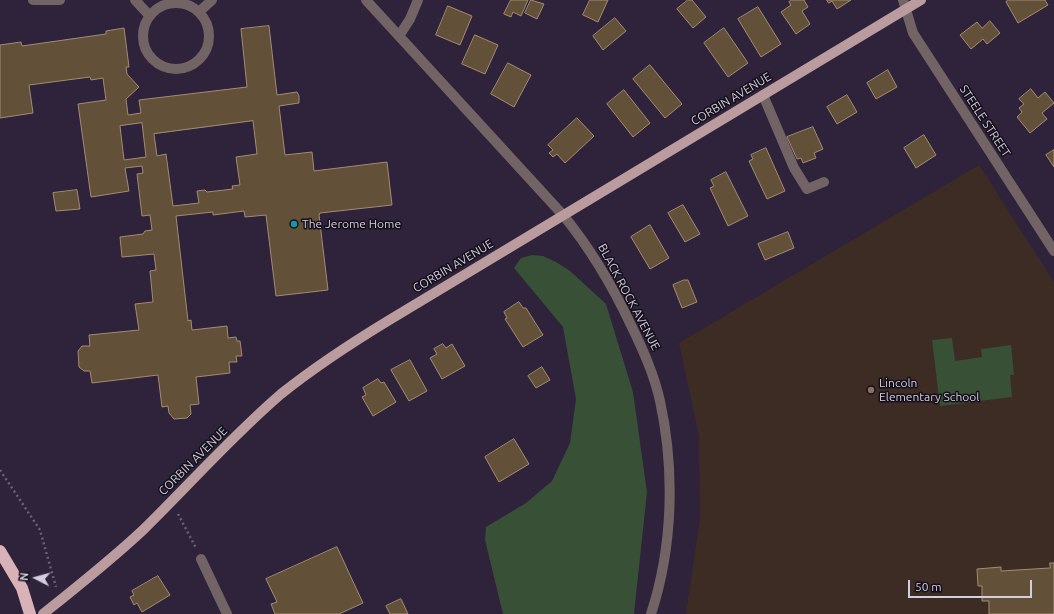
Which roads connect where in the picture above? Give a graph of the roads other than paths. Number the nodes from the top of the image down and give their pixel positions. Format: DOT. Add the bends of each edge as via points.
graph roads {
  1 [pos="33,0"];
  2 [pos="60,0"];
  3 [pos="136,0"];
  4 [pos="212,0"];
  5 [pos="366,0"];
  6 [pos="418,0"];
  7 [pos="921,0"];
  8 [pos="904,5"];
  9 [pos="199,12"];
  10 [pos="149,15"];
  11 [pos="399,36"];
  12 [pos="763,95"];
  13 [pos="824,182"];
  14 [pos="563,215"];
  15 [pos="1054,251"];
  16 [pos="0,551"];
  17 [pos="202,559"];
  18 [pos="30,614"];
  19 [pos="43,614"];
  20 [pos="227,614"];
  21 [pos="652,614"];
  1 -- 2 [label="street"];
  3 -- 10 [label="street"];
  4 -- 9 [label="street"];
  5 -- 11 [label="street, BLACK ROCK AVENUE"];
  6 -- 11 [label="street"];
  7 -- 8 [label="main road, CORBIN AVENUE"];
  8 -- 12 [label="main road, CORBIN AVENUE"];
  8 -- 15 [label="street, STEELE STREET" via="913,33"];
  9 -- 10 [label="street" via="190,5 179,2 168,3"];
  9 -- 10 [label="street" via="207,26 209,42 198,61 189,67 178,69 167,69 157,64 146,52 142,36"];
  11 -- 14 [label="street, BLACK ROCK AVENUE"];
  12 -- 13 [label="street" via="794,168 807,189"];
  12 -- 14 [label="main road, CORBIN AVENUE"];
  14 -- 19 [label="main road, CORBIN AVENUE" via="359,338 306,375 250,422 105,564"];
  14 -- 21 [label="street, BLACK ROCK AVENUE" via="586,243 608,280 648,361 660,400 669,458 669,505 664,564"];
  16 -- 18 [label="highway" via="22,588"];
  17 -- 20 [label="street"];
}
